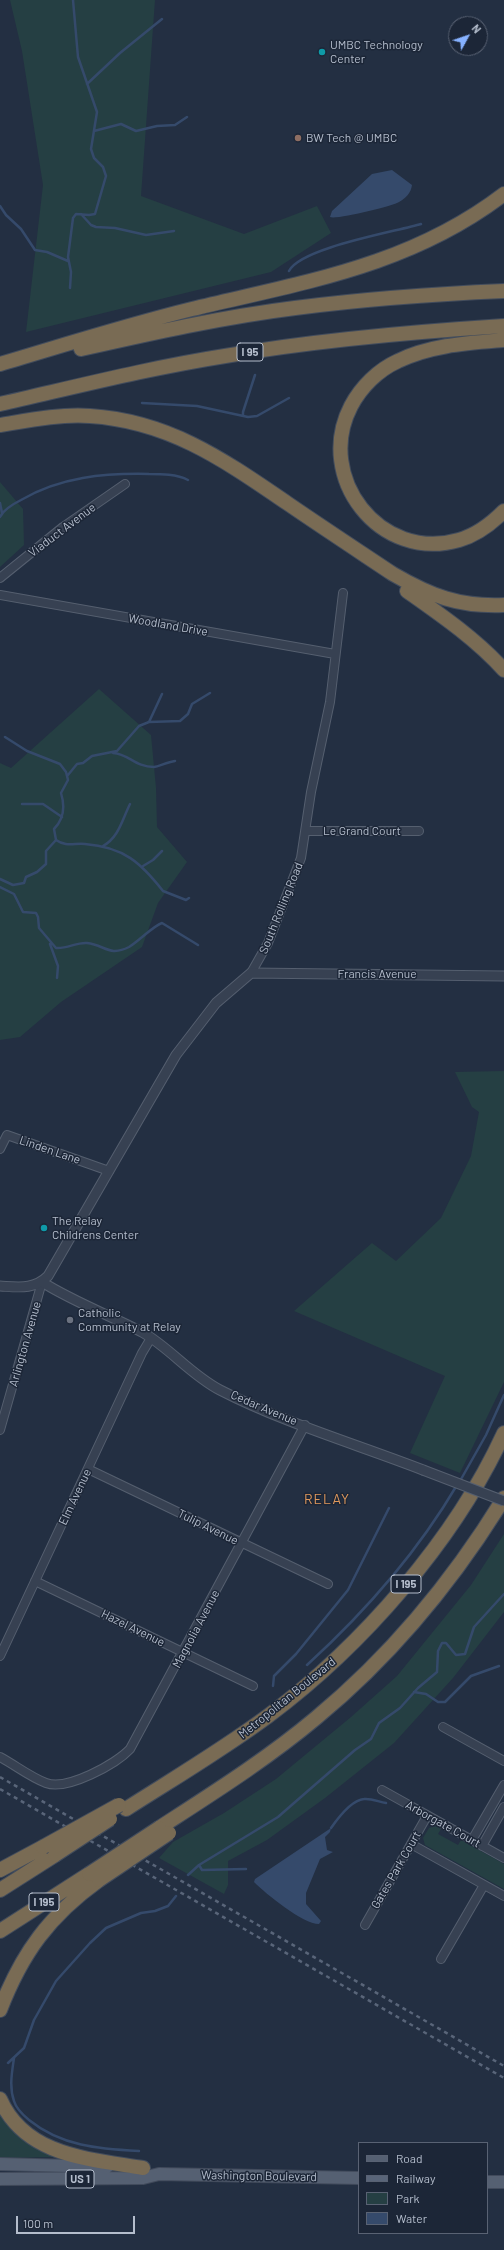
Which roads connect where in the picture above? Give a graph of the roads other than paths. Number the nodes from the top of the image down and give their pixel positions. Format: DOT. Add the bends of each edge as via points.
graph roads {
  1 [pos="504,194"];
  2 [pos="504,291"];
  3 [pos="504,326"];
  4 [pos="504,340"];
  5 [pos="0,365"];
  6 [pos="0,404"];
  7 [pos="0,425"];
  8 [pos="125,484"];
  9 [pos="504,511"];
  10 [pos="324,528"];
  11 [pos="0,578"];
  12 [pos="343,593"];
  13 [pos="0,595"];
  14 [pos="504,605"];
  15 [pos="335,654"];
  16 [pos="504,670"];
  17 [pos="306,831"];
  18 [pos="419,831"];
  19 [pos="251,973"];
  20 [pos="504,976"];
  21 [pos="0,1149"];
  22 [pos="109,1171"];
  23 [pos="42,1282"];
  24 [pos="0,1286"];
  25 [pos="151,1338"];
  26 [pos="305,1425"];
  27 [pos="0,1430"];
  28 [pos="504,1433"];
  29 [pos="88,1470"];
  30 [pos="504,1498"];
  31 [pos="504,1501"];
  32 [pos="242,1543"];
  33 [pos="35,1581"];
  34 [pos="328,1584"];
  35 [pos="184,1652"];
  36 [pos="0,1656"];
  37 [pos="253,1686"];
  38 [pos="443,1727"];
  39 [pos="0,1757"];
  40 [pos="504,1761"];
  41 [pos="504,1785"];
  42 [pos="382,1790"];
  43 [pos="122,1807"];
  44 [pos="504,1807"];
  45 [pos="428,1816"];
  46 [pos="472,1840"];
  47 [pos="411,1844"];
  48 [pos="482,1846"];
  49 [pos="504,1858"];
  50 [pos="0,1870"];
  51 [pos="94,1877"];
  52 [pos="484,1885"];
  53 [pos="0,1890"];
  54 [pos="504,1896"];
  55 [pos="365,1925"];
  56 [pos="0,1931"];
  57 [pos="441,1959"];
  58 [pos="0,2010"];
  59 [pos="0,2099"];
  60 [pos="0,2164"];
  61 [pos="143,2168"];
  62 [pos="159,2174"];
  63 [pos="358,2178"];
  64 [pos="0,2179"];
  65 [pos="488,2182"];
  66 [pos="504,2182"];
  1 -- 5 [label="highway" via="449,231 420,245 350,271 138,323"];
  2 -- 5 [label="highway" via="421,295 294,308"];
  3 -- 6 [label="highway, I 95" via="369,336 288,346 154,369"];
  4 -- 9 [label="highway" via="432,349 396,361 380,372 357,395 342,427 340,442 343,473 356,503 382,528 401,538 440,543 458,540 491,523"];
  7 -- 10 [label="highway" via="63,416 90,416 119,419 162,430 183,438 230,464"];
  8 -- 11 [label="street, Viaduct Avenue" via="63,527"];
  10 -- 14 [label="highway" via="420,590 462,604"];
  10 -- 16 [label="highway" via="455,625"];
  12 -- 15 [label="street, South Rolling Road"];
  13 -- 15 [label="street, Woodland Drive"];
  15 -- 17 [label="street, South Rolling Road" via="326,725 311,792"];
  17 -- 18 [label="street, Le Grand Court"];
  17 -- 19 [label="street, South Rolling Road" via="301,858 292,882 262,956"];
  19 -- 20 [label="street, Francis Avenue"];
  19 -- 22 [label="street, South Rolling Road" via="216,1003 192,1031 155,1089"];
  21 -- 22 [label="street, Linden Lane" via="7,1134"];
  22 -- 23 [label="street, South Rolling Road" via="52,1270"];
  23 -- 24 [label="street" via="32,1286"];
  23 -- 25 [label="street, Cedar Avenue"];
  23 -- 27 [label="street, Arlington Avenue"];
  25 -- 26 [label="street, Cedar Avenue" via="185,1367 215,1387"];
  25 -- 29 [label="street, Elm Avenue"];
  26 -- 31 [label="street, Cedar Avenue, bridge"];
  26 -- 32 [label="street, Magnolia Avenue"];
  28 -- 43 [label="highway, Metropolitan Boulevard / I 195" via="481,1477 421,1565 366,1629 335,1660 277,1709 206,1758"];
  29 -- 32 [label="street, Tulip Avenue"];
  29 -- 33 [label="street, Elm Avenue"];
  30 -- 51 [label="highway, I 195, bridge" via="477,1542 445,1584 414,1622 355,1683 286,1741 164,1831"];
  32 -- 34 [label="street, Tulip Avenue"];
  32 -- 35 [label="street, Magnolia Avenue"];
  33 -- 35 [label="street, Hazel Avenue"];
  33 -- 36 [label="street, Elm Avenue"];
  35 -- 37 [label="street, Hazel Avenue"];
  35 -- 39 [label="street, Magnolia Avenue" via="130,1749 116,1762 62,1785 47,1783"];
  38 -- 40 [label="street"];
  41 -- 46 [label="street"];
  42 -- 45 [label="street, Arborgate Court"];
  43 -- 50 [label="highway, bridge"];
  43 -- 53 [label="highway, Metropolitan Boulevard / I 195, bridge"];
  44 -- 48 [label="street"];
  45 -- 46 [label="street, Arborgate Court"];
  45 -- 47 [label="street, Gates Park Court"];
  46 -- 48 [label="street, Arborgate Court"];
  47 -- 52 [label="street"];
  47 -- 55 [label="street, Gates Park Court"];
  48 -- 49 [label="street, Arborgate Court"];
  51 -- 56 [label="highway, I 195"];
  51 -- 58 [label="highway" via="32,1945 10,1985"];
  52 -- 54 [label="street"];
  52 -- 57 [label="street"];
  59 -- 61 [label="highway" via="20,2129 44,2146 79,2157"];
  60 -- 61 [label="main road, Washington Boulevard / US 1"];
  61 -- 62 [label="main road, Washington Boulevard / US 1"];
  62 -- 63 [label="main road, Washington Boulevard / US 1"];
  62 -- 64 [label="main road, Washington Boulevard / US 1" via="144,2178"];
  65 -- 66 [label="main road"];
}
